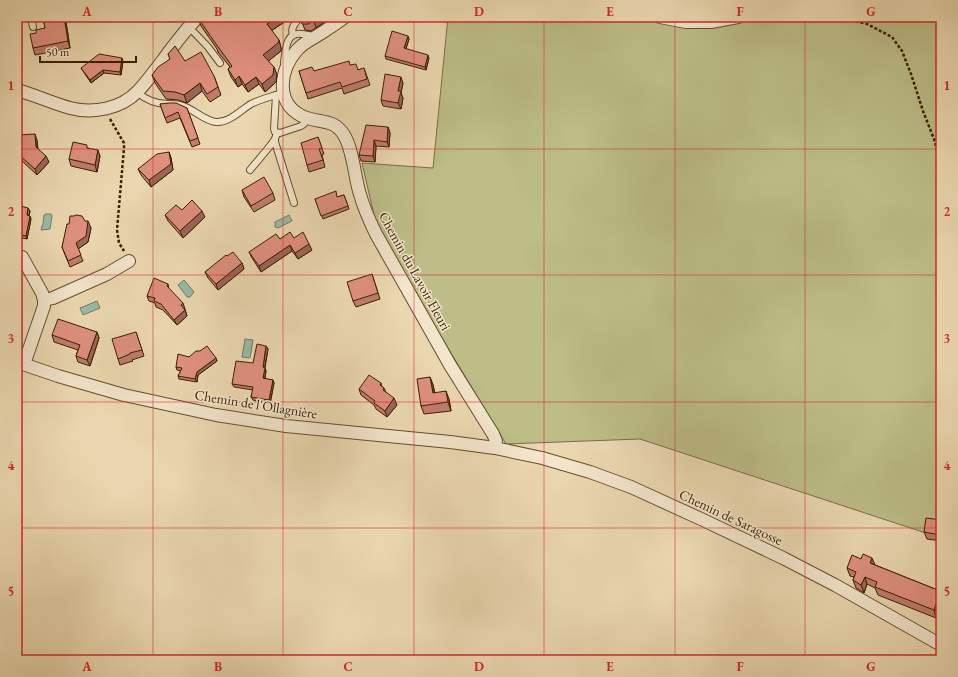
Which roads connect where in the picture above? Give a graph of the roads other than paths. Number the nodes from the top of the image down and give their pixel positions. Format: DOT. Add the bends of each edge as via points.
graph roads {
  1 [pos="31,17"];
  2 [pos="198,17"];
  3 [pos="300,17"];
  4 [pos="345,17"];
  5 [pos="660,17"];
  6 [pos="738,17"];
  7 [pos="189,26"];
  8 [pos="33,27"];
  9 [pos="293,35"];
  10 [pos="314,38"];
  11 [pos="220,63"];
  12 [pos="288,67"];
  13 [pos="17,90"];
  14 [pos="137,92"];
  15 [pos="280,94"];
  16 [pos="307,118"];
  17 [pos="276,136"];
  18 [pos="250,170"];
  19 [pos="294,203"];
  20 [pos="22,257"];
  21 [pos="130,261"];
  22 [pos="44,300"];
  23 [pos="20,363"];
  24 [pos="495,448"];
  25 [pos="941,645"];
  1 -- 8 [label="lane"];
  2 -- 7 [label="street"];
  3 -- 9 [label="lane" via="293,26"];
  4 -- 10 [label="street"];
  5 -- 6 [label="street" via="686,22 711,22"];
  7 -- 11 [label="lane"];
  7 -- 14 [label="street"];
  9 -- 10 [label="lane" via="310,35"];
  9 -- 12 [label="lane" via="289,38 284,62"];
  10 -- 12 [label="street" via="298,50"];
  12 -- 15 [label="street"];
  13 -- 14 [label="street" via="70,108 85,110 108,108"];
  14 -- 15 [label="lane" via="157,103 187,107 215,122 226,120 251,104"];
  15 -- 16 [label="street, Chemin du Lavoir Fleuri" via="288,105"];
  15 -- 17 [label="lane" via="274,129"];
  16 -- 17 [label="lane" via="301,126"];
  16 -- 24 [label="street, Chemin du Lavoir Fleuri" via="334,124 344,134 359,191 376,234 450,365 493,434"];
  17 -- 18 [label="lane"];
  17 -- 19 [label="lane" via="276,146"];
  20 -- 22 [label="street"];
  21 -- 22 [label="street" via="107,274"];
  22 -- 23 [label="street" via="44,306"];
  23 -- 24 [label="street, Chemin de l'Ollagnière" via="124,395 216,415 286,426"];
  24 -- 25 [label="street, Chemin de Saragosse" via="549,460 631,487 835,585"];
}
